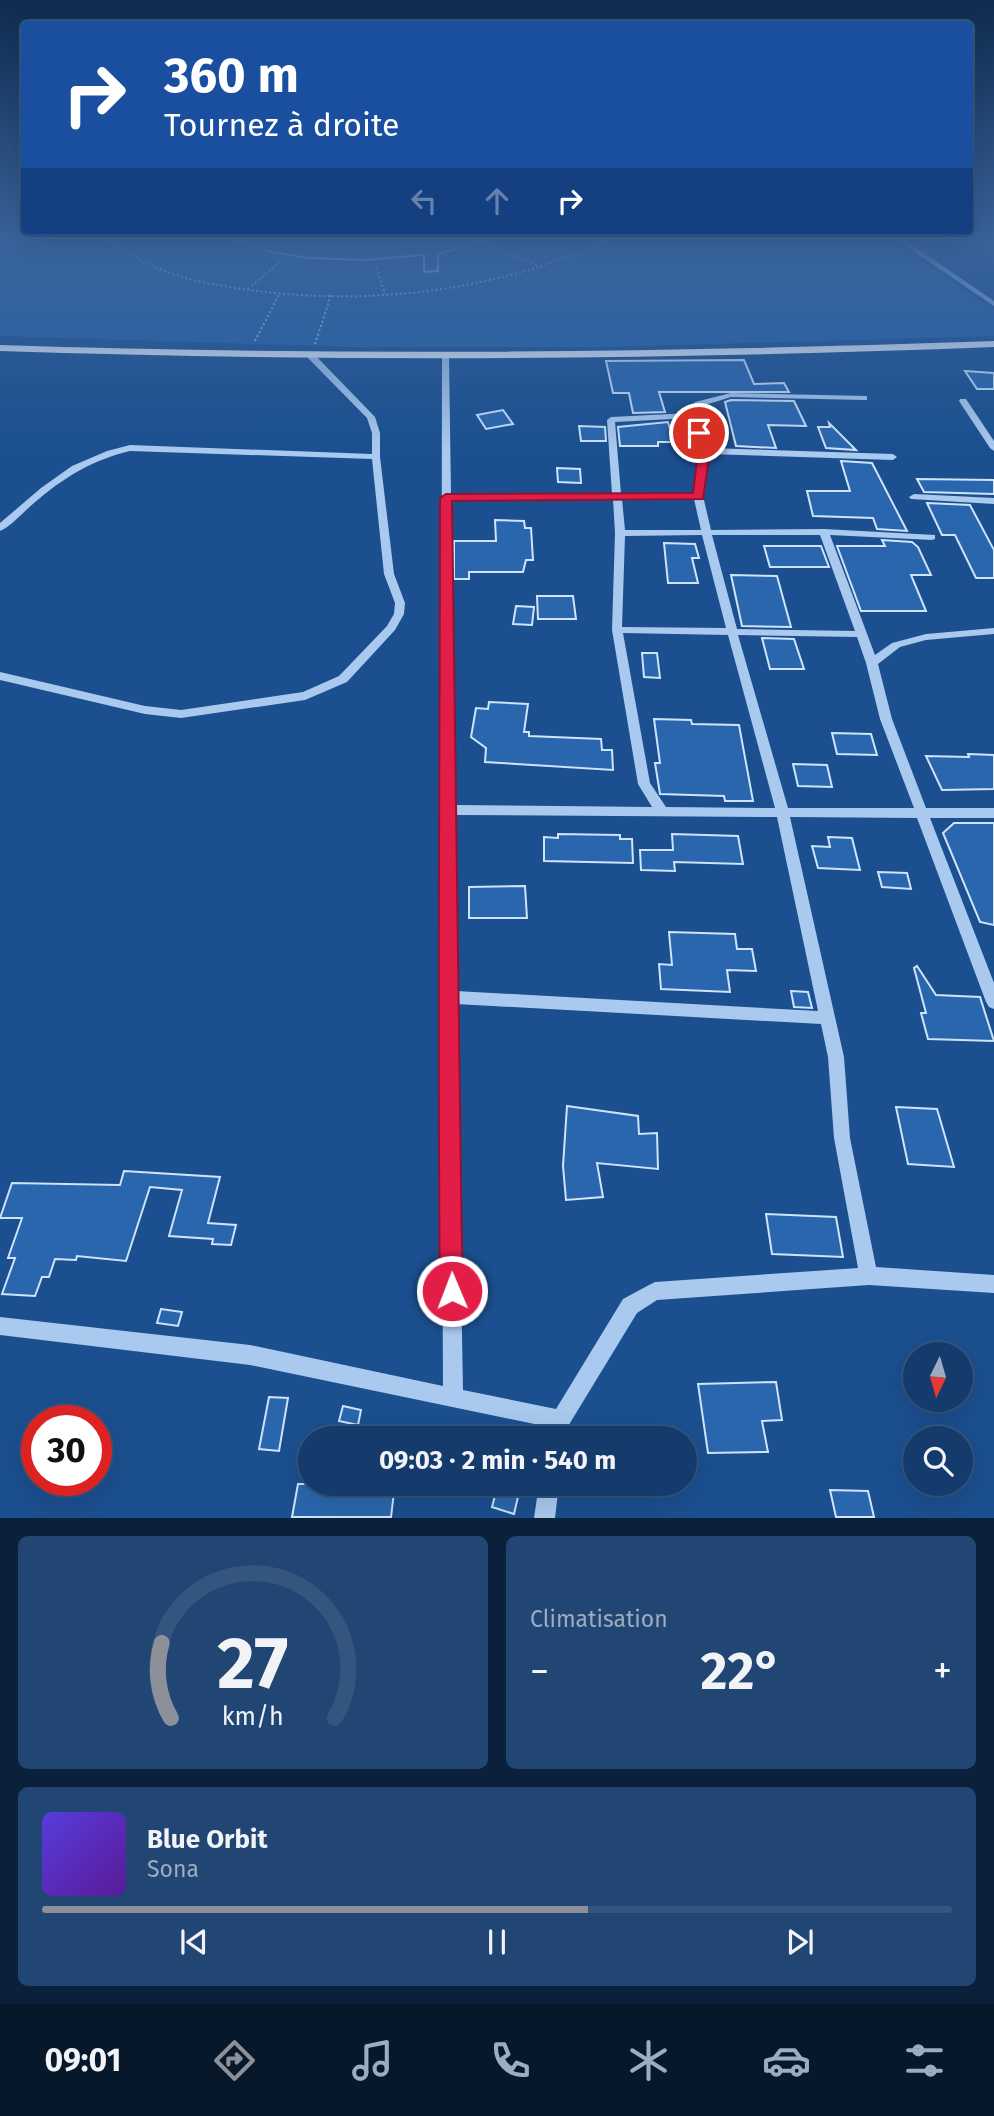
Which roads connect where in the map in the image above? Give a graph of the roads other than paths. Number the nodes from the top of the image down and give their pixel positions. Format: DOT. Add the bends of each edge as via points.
graph roads {
  1 [pos="994,344"];
  2 [pos="0,348"];
  3 [pos="311,356"];
  4 [pos="444,356"];
  5 [pos="864,398"];
  6 [pos="963,401"];
  7 [pos="694,415"];
  8 [pos="994,448"];
  9 [pos="704,451"];
  10 [pos="376,457"];
  11 [pos="894,457"];
  12 [pos="617,494"];
  13 [pos="698,496"];
  14 [pos="914,497"];
  15 [pos="446,498"];
  16 [pos="994,501"];
  17 [pos="0,528"];
  18 [pos="824,532"];
  19 [pos="620,533"];
  20 [pos="707,533"];
  21 [pos="932,537"];
  22 [pos="617,630"];
  23 [pos="994,631"];
  24 [pos="734,632"];
  25 [pos="861,634"];
  26 [pos="872,663"];
  27 [pos="0,676"];
  28 [pos="449,810"];
  29 [pos="662,812"];
  30 [pos="923,813"];
  31 [pos="994,813"];
  32 [pos="783,814"];
  33 [pos="447,997"];
  34 [pos="994,1002"];
  35 [pos="825,1018"];
  36 [pos="869,1276"];
  37 [pos="994,1284"];
  38 [pos="0,1326"];
  39 [pos="453,1398"];
  40 [pos="549,1426"];
  41 [pos="561,1426"];
  42 [pos="548,1496"];
  43 [pos="544,1517"];
  1 -- 4 [label="main road"];
  2 -- 3 [label="main road"];
  3 -- 4 [label="main road"];
  3 -- 10 [label="street" via="371,417"];
  4 -- 15 [label="street"];
  5 -- 7 [label="street" via="732,395 698,404"];
  6 -- 8 [label="street"];
  7 -- 9 [label="street"];
  7 -- 12 [label="street" via="611,420"];
  9 -- 11 [label="street"];
  9 -- 13 [label="street"];
  10 -- 17 [label="street" via="119,450 74,467"];
  10 -- 27 [label="street" via="389,574 400,603 399,614 343,679 305,696 181,714"];
  12 -- 13 [label="street"];
  12 -- 15 [label="street"];
  12 -- 19 [label="street"];
  13 -- 20 [label="street"];
  14 -- 16 [label="street"];
  15 -- 28 [label="street"];
  18 -- 20 [label="street"];
  18 -- 21 [label="street"];
  18 -- 25 [label="street"];
  19 -- 20 [label="street"];
  19 -- 22 [label="street"];
  20 -- 24 [label="street"];
  22 -- 24 [label="street"];
  22 -- 29 [label="street" via="644,784"];
  23 -- 26 [label="street" via="926,637 896,645"];
  24 -- 25 [label="street"];
  24 -- 32 [label="street"];
  25 -- 26 [label="street"];
  26 -- 30 [label="street" via="886,719"];
  28 -- 29 [label="street"];
  28 -- 33 [label="street"];
  29 -- 32 [label="street"];
  30 -- 31 [label="street"];
  30 -- 32 [label="street"];
  30 -- 34 [label="street"];
  32 -- 35 [label="street"];
  33 -- 35 [label="street"];
  33 -- 39 [label="street"];
  35 -- 36 [label="street"];
  36 -- 37 [label="street"];
  36 -- 41 [label="street" via="655,1291 630,1306"];
  38 -- 39 [label="street" via="250,1355"];
  39 -- 40 [label="street"];
  42 -- 43 [label="street"];
}
